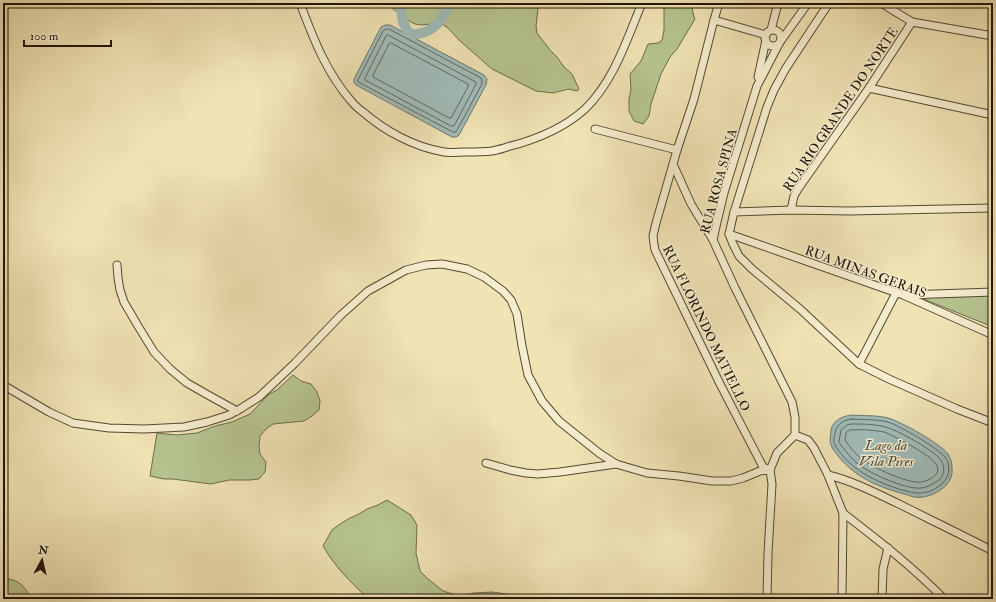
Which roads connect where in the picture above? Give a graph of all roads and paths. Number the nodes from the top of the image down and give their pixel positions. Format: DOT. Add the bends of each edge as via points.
graph roads {
  1 [pos="300,3"];
  2 [pos="642,3"];
  3 [pos="719,3"];
  4 [pos="778,3"];
  5 [pos="808,3"];
  6 [pos="829,3"];
  7 [pos="881,3"];
  8 [pos="714,20"];
  9 [pos="912,22"];
  10 [pos="767,35"];
  11 [pos="993,36"];
  12 [pos="780,42"];
  13 [pos="756,86"];
  14 [pos="868,88"];
  15 [pos="993,115"];
  16 [pos="595,129"];
  17 [pos="676,150"];
  18 [pos="673,164"];
  19 [pos="993,208"];
  20 [pos="791,210"];
  21 [pos="734,212"];
  22 [pos="729,234"];
  23 [pos="713,240"];
  24 [pos="117,265"];
  25 [pos="993,292"];
  26 [pos="899,294"];
  27 [pos="993,335"];
  28 [pos="859,364"];
  29 [pos="3,385"];
  30 [pos="237,411"];
  31 [pos="993,423"];
  32 [pos="795,435"];
  33 [pos="486,464"];
  34 [pos="616,464"];
  35 [pos="770,470"];
  36 [pos="828,474"];
  37 [pos="843,513"];
  38 [pos="888,548"];
  39 [pos="993,551"];
  40 [pos="767,599"];
  41 [pos="842,599"];
  42 [pos="882,599"];
  43 [pos="944,599"];
  1 -- 2 [label="street" via="324,60 338,85 353,103 393,134 444,152 492,151 544,136 567,124 585,109 600,91 622,51"];
  3 -- 8 [label="street, RUA FLORINDO MATIELLO"];
  4 -- 10 [label="street"];
  5 -- 12 [label="street, RUA ROSA SPINA"];
  6 -- 21 [label="street" via="774,90"];
  7 -- 9 [label="street"];
  8 -- 10 [label="street"];
  8 -- 17 [label="street, RUA FLORINDO MATIELLO" via="694,99"];
  9 -- 11 [label="street"];
  9 -- 14 [label="street, RUA RIO GRANDE DO NORTE"];
  10 -- 12 [label="street" via="769,44 777,45"];
  10 -- 12 [label="street" via="774,30 778,31 781,34"];
  10 -- 13 [label="street"];
  12 -- 13 [label="street, RUA ROSA SPINA"];
  13 -- 23 [label="street, RUA ROSA SPINA" via="724,193"];
  14 -- 15 [label="street"];
  14 -- 20 [label="street, RUA RIO GRANDE DO NORTE" via="798,189"];
  16 -- 17 [label="street"];
  17 -- 18 [label="street, RUA FLORINDO MATIELLO"];
  18 -- 23 [label="street" via="691,204"];
  18 -- 35 [label="street, RUA FLORINDO MATIELLO" via="653,236 655,250 763,467"];
  19 -- 20 [label="street"];
  20 -- 21 [label="street"];
  21 -- 22 [label="street"];
  22 -- 26 [label="street, RUA MINAS GERAIS"];
  22 -- 28 [label="street" via="739,256"];
  23 -- 32 [label="street, RUA ROSA SPINA" via="792,402"];
  24 -- 30 [label="street" via="124,302 154,352 187,383"];
  25 -- 26 [label="street"];
  26 -- 27 [label="street, RUA MINAS GERAIS"];
  26 -- 28 [label="street"];
  28 -- 31 [label="street" via="957,410"];
  29 -- 30 [label="street" via="49,412 74,423 109,428 184,427"];
  30 -- 34 [label="street" via="259,397 368,291 406,270 442,264 467,269 484,277 511,300 517,314 528,375 542,401 559,421"];
  32 -- 35 [label="street" via="777,452"];
  32 -- 36 [label="street" via="808,440"];
  33 -- 34 [label="street" via="538,474"];
  34 -- 35 [label="street" via="647,473 712,481 731,481"];
  35 -- 40 [label="street" via="772,484"];
  36 -- 37 [label="street"];
  36 -- 39 [label="street" via="843,478"];
  37 -- 38 [label="street"];
  37 -- 41 [label="street"];
  38 -- 42 [label="street" via="883,569"];
  38 -- 43 [label="street"];
}
